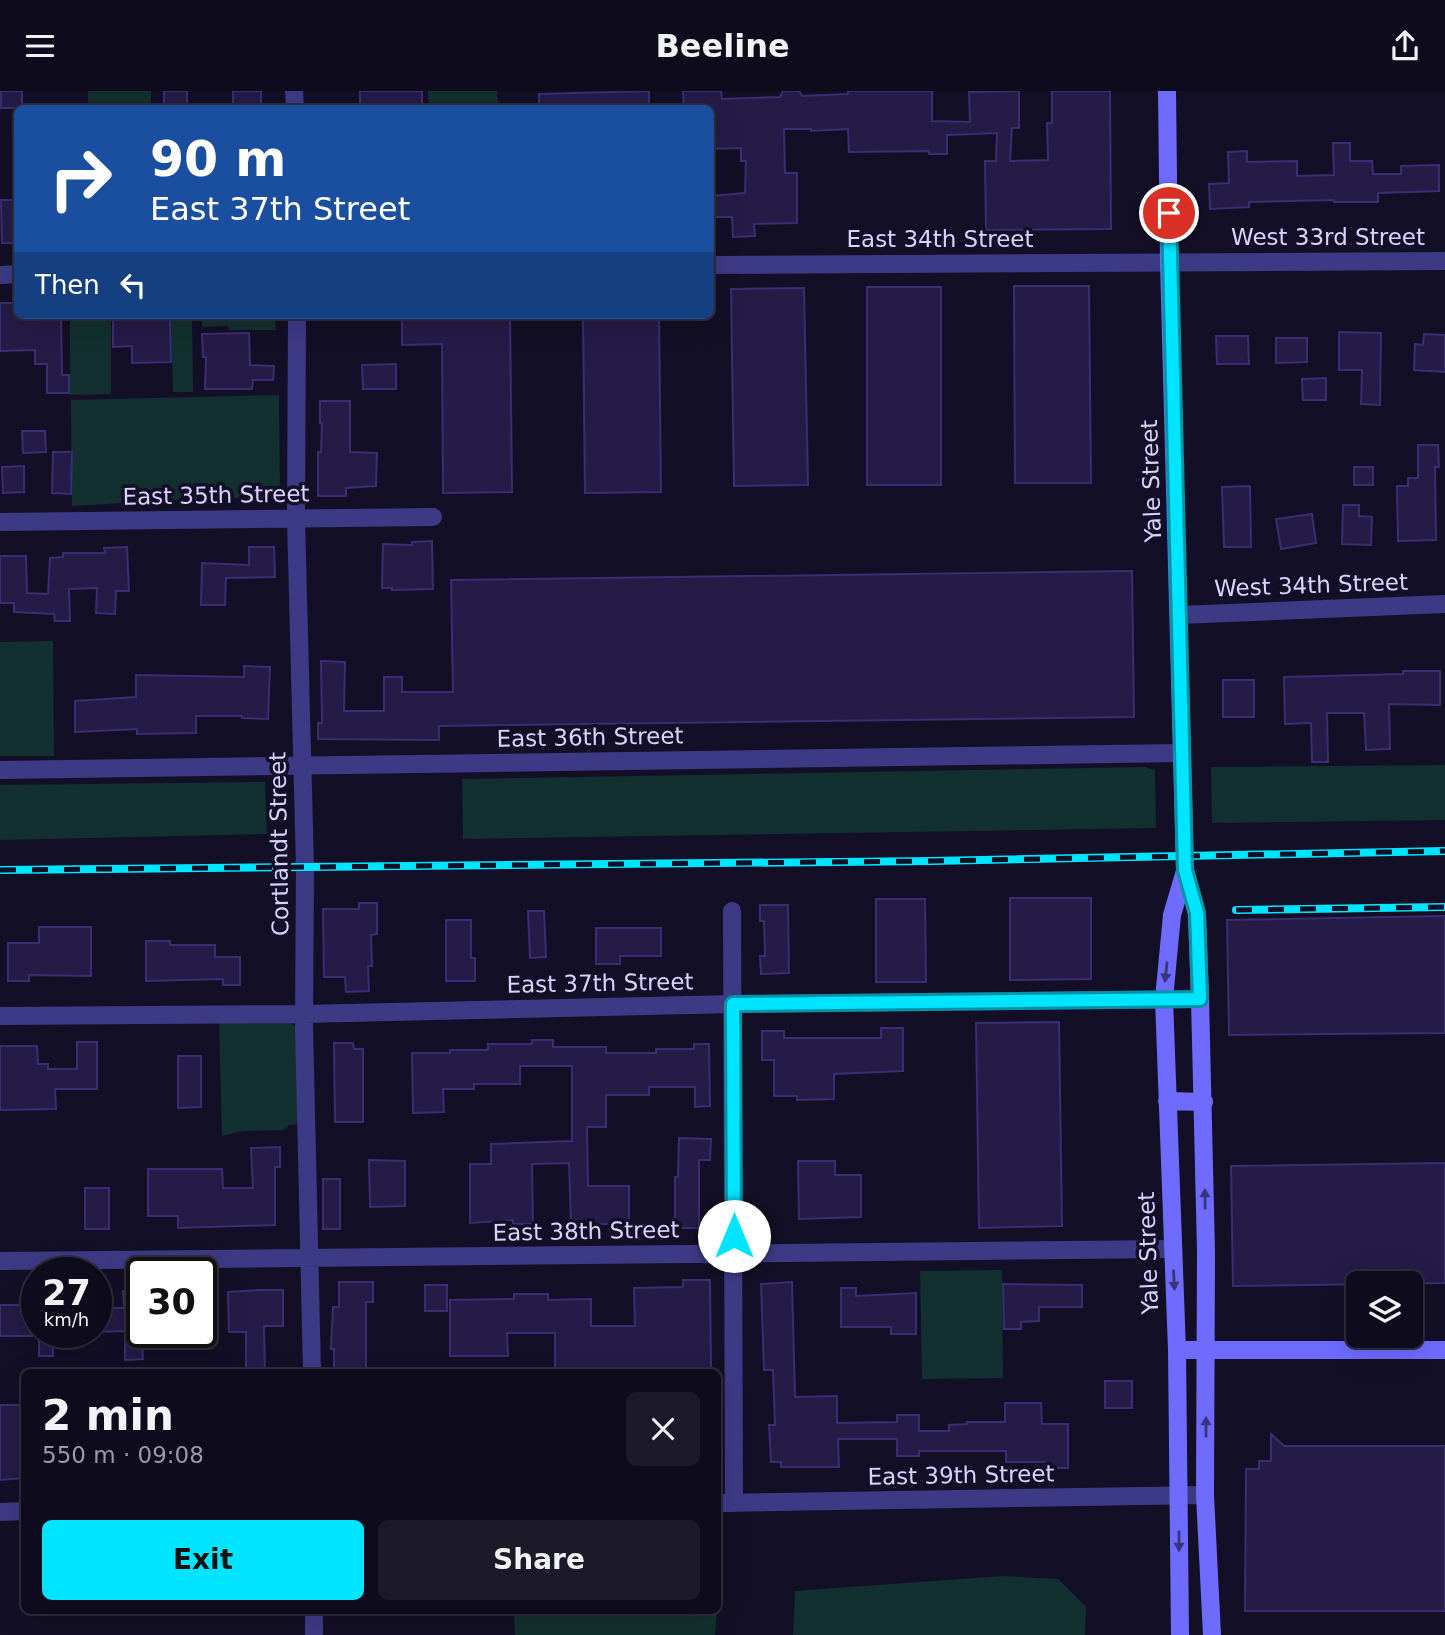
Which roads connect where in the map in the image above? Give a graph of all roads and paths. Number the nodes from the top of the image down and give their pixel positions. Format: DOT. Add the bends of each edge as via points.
graph roads {
  1 [pos="1167,91"];
  2 [pos="1445,261"];
  3 [pos="1169,263"];
  4 [pos="714,265"];
  5 [pos="297,319"];
  6 [pos="433,517"];
  7 [pos="296,519"];
  8 [pos="0,522"];
  9 [pos="1445,604"];
  10 [pos="1180,615"];
  11 [pos="1181,753"];
  12 [pos="303,766"];
  13 [pos="0,770"];
  14 [pos="1185,870"];
  15 [pos="732,911"];
  16 [pos="1164,999"];
  17 [pos="1200,999"];
  18 [pos="733,1004"];
  19 [pos="304,1014"];
  20 [pos="0,1016"];
  21 [pos="1167,1101"];
  22 [pos="1204,1102"];
  23 [pos="1172,1249"];
  24 [pos="734,1254"];
  25 [pos="310,1258"];
  26 [pos="0,1261"];
  27 [pos="1177,1350"];
  28 [pos="1206,1350"];
  29 [pos="1445,1350"];
  30 [pos="312,1369"];
  31 [pos="1205,1495"];
  32 [pos="1178,1496"];
  33 [pos="726,1503"];
  34 [pos="21,1511"];
  35 [pos="0,1512"];
  36 [pos="314,1614"];
  37 [pos="314,1635"];
  38 [pos="1180,1635"];
  39 [pos="1212,1635"];
  1 -- 3 [label="main road, Yale Street"];
  2 -- 3 [label="street, West 33rd Street"];
  3 -- 4 [label="street, East 34th Street"];
  3 -- 10 [label="main road, Yale Street"];
  5 -- 7 [label="street, Cortlandt Street"];
  6 -- 7 [label="street, East 35th Street"];
  7 -- 8 [label="street, East 35th Street"];
  7 -- 12 [label="street, Cortlandt Street"];
  9 -- 10 [label="street, West 34th Street"];
  10 -- 11 [label="main road, Yale Street"];
  11 -- 12 [label="street, East 36th Street"];
  11 -- 14 [label="main road, Yale Street"];
  12 -- 13 [label="street, East 36th Street"];
  12 -- 19 [label="street, Cortlandt Street"];
  14 -- 16 [label="main road, Yale Street, one-way" via="1172,915"];
  14 -- 17 [label="main road, Yale Street" via="1197,913"];
  15 -- 18 [label="street"];
  16 -- 17 [label="street, East 37th Street"];
  16 -- 18 [label="street, East 37th Street"];
  16 -- 21 [label="main road, Yale Street"];
  17 -- 22 [label="main road, Yale Street"];
  18 -- 19 [label="street, East 37th Street"];
  18 -- 24 [label="street"];
  19 -- 20 [label="street, East 37th Street"];
  19 -- 25 [label="street, Cortlandt Street"];
  21 -- 22 [label="main road"];
  21 -- 23 [label="main road, Yale Street"];
  28 -- 22 [label="main road, Yale Street, one-way"];
  23 -- 24 [label="street, East 38th Street"];
  23 -- 27 [label="main road, Yale Street, one-way"];
  24 -- 25 [label="street, East 38th Street"];
  24 -- 33 [label="street"];
  25 -- 26 [label="street, East 38th Street"];
  25 -- 30 [label="street, Cortlandt Street"];
  27 -- 28 [label="main road"];
  27 -- 32 [label="main road, Yale Street"];
  28 -- 29 [label="main road"];
  31 -- 28 [label="main road, Yale Street, one-way"];
  31 -- 32 [label="street, East 39th Street"];
  31 -- 39 [label="main road, Yale Street"];
  32 -- 33 [label="street, East 39th Street"];
  32 -- 38 [label="main road, Yale Street, one-way"];
  34 -- 35 [label="street"];
  36 -- 37 [label="street"];
}
